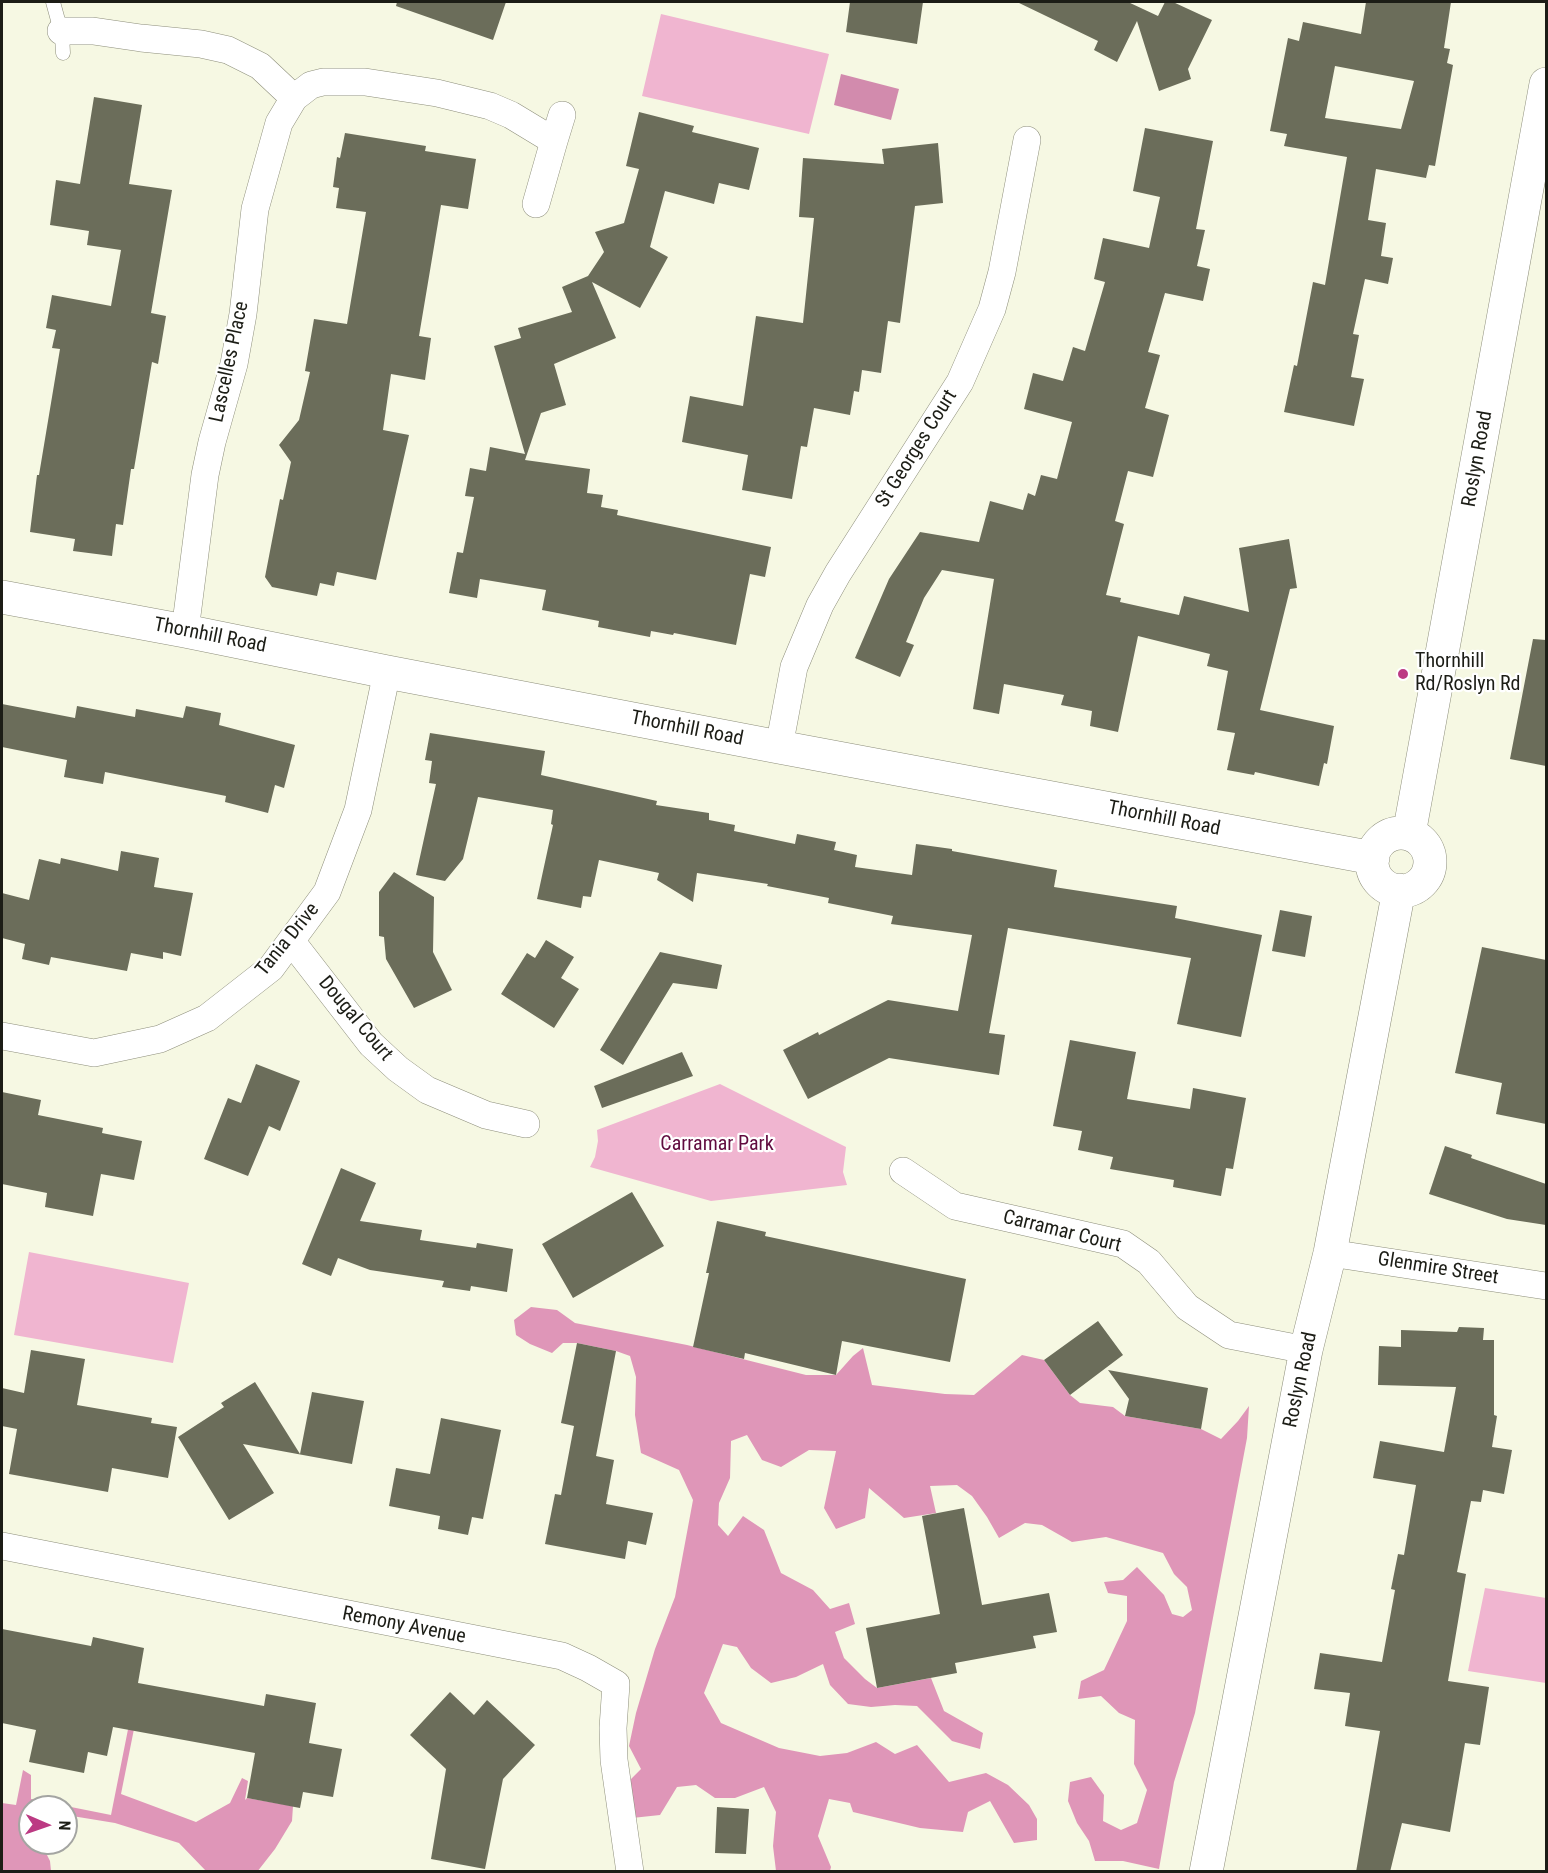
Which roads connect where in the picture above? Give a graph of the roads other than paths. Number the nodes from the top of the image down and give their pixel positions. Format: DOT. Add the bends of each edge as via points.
graph roads {
  1 [pos="53,2"];
  2 [pos="62,42"];
  3 [pos="1546,84"];
  4 [pos="294,98"];
  5 [pos="562,115"];
  6 [pos="1028,140"];
  7 [pos="554,141"];
  8 [pos="536,204"];
  9 [pos="2,597"];
  10 [pos="185,630"];
  11 [pos="387,672"];
  12 [pos="779,747"];
  13 [pos="1409,834"];
  14 [pos="1373,858"];
  15 [pos="1399,890"];
  16 [pos="291,942"];
  17 [pos="2,1036"];
  18 [pos="526,1125"];
  19 [pos="903,1171"];
  20 [pos="1330,1252"];
  21 [pos="1546,1286"];
  22 [pos="1306,1350"];
  23 [pos="2,1546"];
  24 [pos="630,1872"];
  25 [pos="1206,1872"];
  1 -- 2 [label="lane"];
  2 -- 4 [label="street" via="93,30 228,50 260,66"];
  3 -- 13 [label="street, Roslyn Road"];
  4 -- 7 [label="street" via="311,86 330,81 416,88 490,106"];
  4 -- 10 [label="street, Lascelles Place" via="279,123 255,209 243,314 207,466"];
  5 -- 7 [label="street"];
  6 -- 12 [label="street, St Georges Court" via="1002,272 988,318 960,382 820,605 794,667"];
  7 -- 8 [label="street"];
  9 -- 10 [label="street, Thornhill Road"];
  10 -- 11 [label="street, Thornhill Road"];
  11 -- 12 [label="street, Thornhill Road"];
  11 -- 16 [label="street, Tania Drive" via="358,810 327,892"];
  12 -- 14 [label="street, Thornhill Road"];
  13 -- 14 [label="street" via="1390,835 1381,841"];
  13 -- 15 [label="street" via="1424,844 1428,871 1417,886"];
  14 -- 15 [label="street" via="1372,866 1379,880"];
  15 -- 20 [label="street, Roslyn Road"];
  16 -- 17 [label="street, Tania Drive" via="271,968 207,1018 160,1039 94,1053"];
  16 -- 18 [label="street, Dougal Court" via="371,1044 398,1069 427,1090 486,1115"];
  19 -- 22 [label="street, Carramar Court" via="955,1206 1123,1244 1149,1262 1187,1307 1229,1335"];
  20 -- 21 [label="street, Glenmire Street"];
  20 -- 22 [label="street, Roslyn Road"];
  22 -- 25 [label="street, Roslyn Road"];
  23 -- 24 [label="street, Remony Avenue" via="562,1656 588,1668 616,1684 614,1760"];
}
